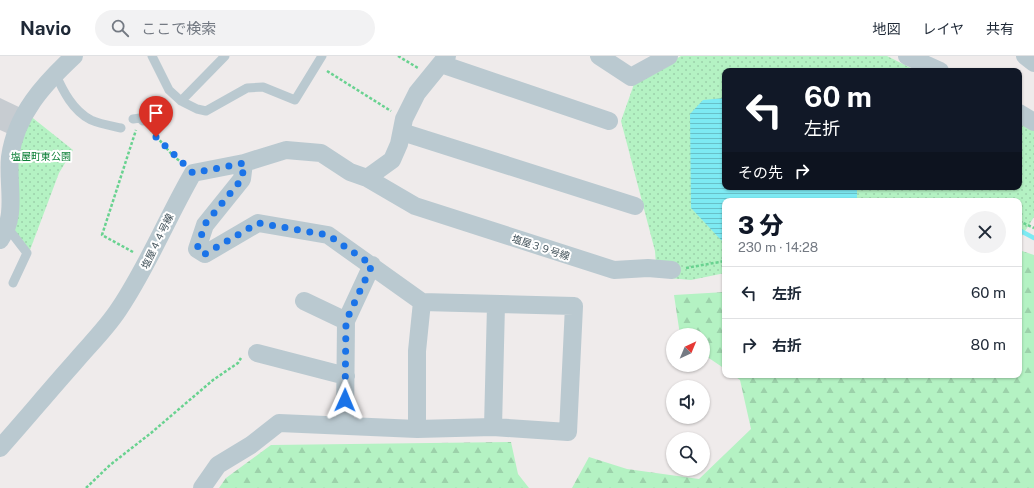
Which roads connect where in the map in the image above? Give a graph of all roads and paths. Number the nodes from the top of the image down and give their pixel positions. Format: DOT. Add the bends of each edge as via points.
graph roads {
  1 [pos="74,56"];
  2 [pos="152,56"];
  3 [pos="225,56"];
  4 [pos="322,56"];
  5 [pos="398,56"];
  6 [pos="599,56"];
  7 [pos="670,56"];
  8 [pos="907,56"];
  9 [pos="1025,56"];
  10 [pos="442,62"];
  11 [pos="1034,63"];
  12 [pos="316,64"];
  13 [pos="933,68"];
  14 [pos="55,73"];
  15 [pos="181,101"];
  16 [pos="1022,115"];
  17 [pos="609,121"];
  18 [pos="1034,122"];
  19 [pos="403,126"];
  20 [pos="121,128"];
  21 [pos="244,163"];
  22 [pos="193,173"];
  23 [pos="367,178"];
  24 [pos="635,206"];
  25 [pos="1022,222"];
  26 [pos="1034,228"];
  27 [pos="3,234"];
  28 [pos="148,260"];
  29 [pos="722,262"];
  30 [pos="372,265"];
  31 [pos="672,270"];
  32 [pos="13,283"];
  33 [pos="304,301"];
  34 [pos="422,302"];
  35 [pos="496,305"];
  36 [pos="346,321"];
  37 [pos="257,353"];
  38 [pos="346,376"];
  39 [pos="345,425"];
  40 [pos="493,427"];
  41 [pos="417,428"];
  42 [pos="0,448"];
  43 [pos="86,488"];
  44 [pos="202,488"];
  1 -- 14 [label="street"];
  2 -- 15 [label="lane" via="169,90"];
  3 -- 15 [label="lane"];
  4 -- 12 [label="lane"];
  5 -- 10 [label="path"];
  6 -- 7 [label="street" via="631,77"];
  8 -- 13 [label="street"];
  9 -- 11 [label="street"];
  10 -- 17 [label="street"];
  10 -- 19 [label="street" via="417,93"];
  12 -- 15 [label="lane" via="295,100 263,87 247,88 206,110 197,109"];
  12 -- 19 [label="path"];
  14 -- 20 [label="lane" via="64,92 81,114 92,120"];
  14 -- 27 [label="street" via="29,104 18,128 10,157 10,217"];
  16 -- 18 [label="street"];
  19 -- 23 [label="street" via="400,144 392,160"];
  19 -- 24 [label="street"];
  21 -- 22 [label="street"];
  21 -- 23 [label="street" via="286,150 321,153 350,172"];
  21 -- 30 [label="street" via="242,179 205,224 197,249 205,254 258,223 328,235"];
  22 -- 28 [label="street, 塩屋４４号線"];
  22 -- 28 [label="path" via="174,157 139,119 102,235"];
  23 -- 31 [label="street, 塩屋３９号線" via="415,206 614,270"];
  25 -- 26 [label="path"];
  27 -- 32 [label="lane" via="27,253"];
  28 -- 42 [label="street, 塩屋４４号線" via="118,311 93,343"];
  29 -- 31 [label="path"];
  30 -- 34 [label="street"];
  30 -- 36 [label="street"];
  33 -- 36 [label="street"];
  34 -- 35 [label="street"];
  34 -- 41 [label="street" via="417,351"];
  35 -- 40 [label="street"];
  35 -- 40 [label="street" via="574,306 568,432"];
  36 -- 38 [label="street"];
  37 -- 38 [label="street"];
  37 -- 43 [label="path" via="247,351 238,363 213,380"];
  38 -- 39 [label="street"];
  39 -- 41 [label="street"];
  39 -- 44 [label="street" via="279,423 251,445 218,465"];
  40 -- 41 [label="street"];
}
